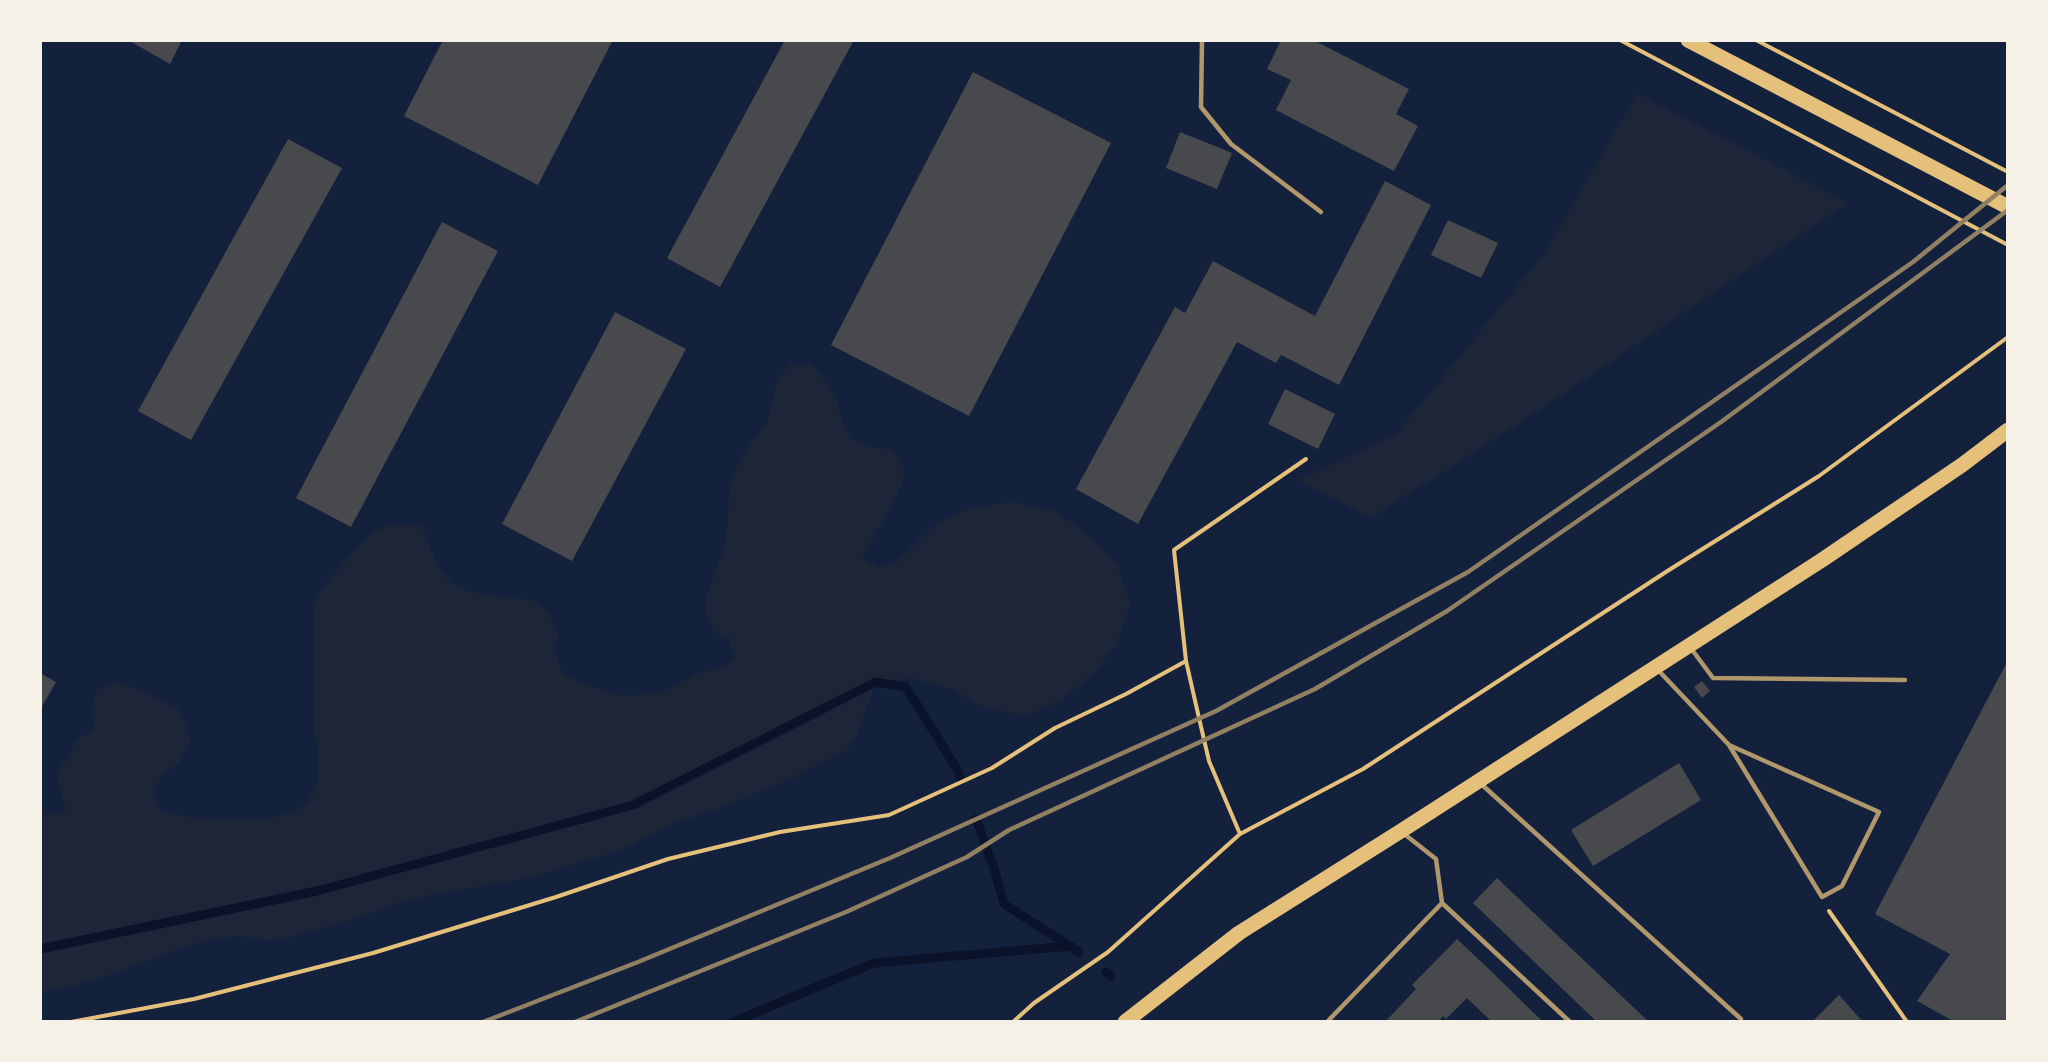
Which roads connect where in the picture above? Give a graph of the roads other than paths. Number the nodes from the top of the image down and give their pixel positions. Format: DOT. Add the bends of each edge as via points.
graph roads {
  1 [pos="1203,40"];
  2 [pos="1688,40"];
  3 [pos="2007,207"];
  4 [pos="1321,212"];
  5 [pos="2007,430"];
  6 [pos="1689,645"];
  7 [pos="1654,666"];
  8 [pos="1905,680"];
  9 [pos="1729,745"];
  10 [pos="1478,781"];
  11 [pos="1401,831"];
  12 [pos="1442,903"];
  13 [pos="1741,1019"];
  14 [pos="1125,1022"];
  15 [pos="1327,1022"];
  16 [pos="1570,1022"];
  1 -- 4 [label="lane" via="1201,107 1232,144"];
  2 -- 3 [label="main road"];
  5 -- 6 [label="main road" via="1962,465"];
  6 -- 7 [label="main road"];
  6 -- 8 [label="lane" via="1713,678"];
  7 -- 9 [label="lane"];
  7 -- 10 [label="main road"];
  9 -- 9 [label="lane" via="1822,897 1842,886 1879,812"];
  10 -- 11 [label="main road"];
  10 -- 13 [label="lane"];
  11 -- 12 [label="lane" via="1436,859"];
  11 -- 14 [label="main road" via="1239,933"];
  12 -- 15 [label="lane"];
  12 -- 16 [label="lane"];
}
